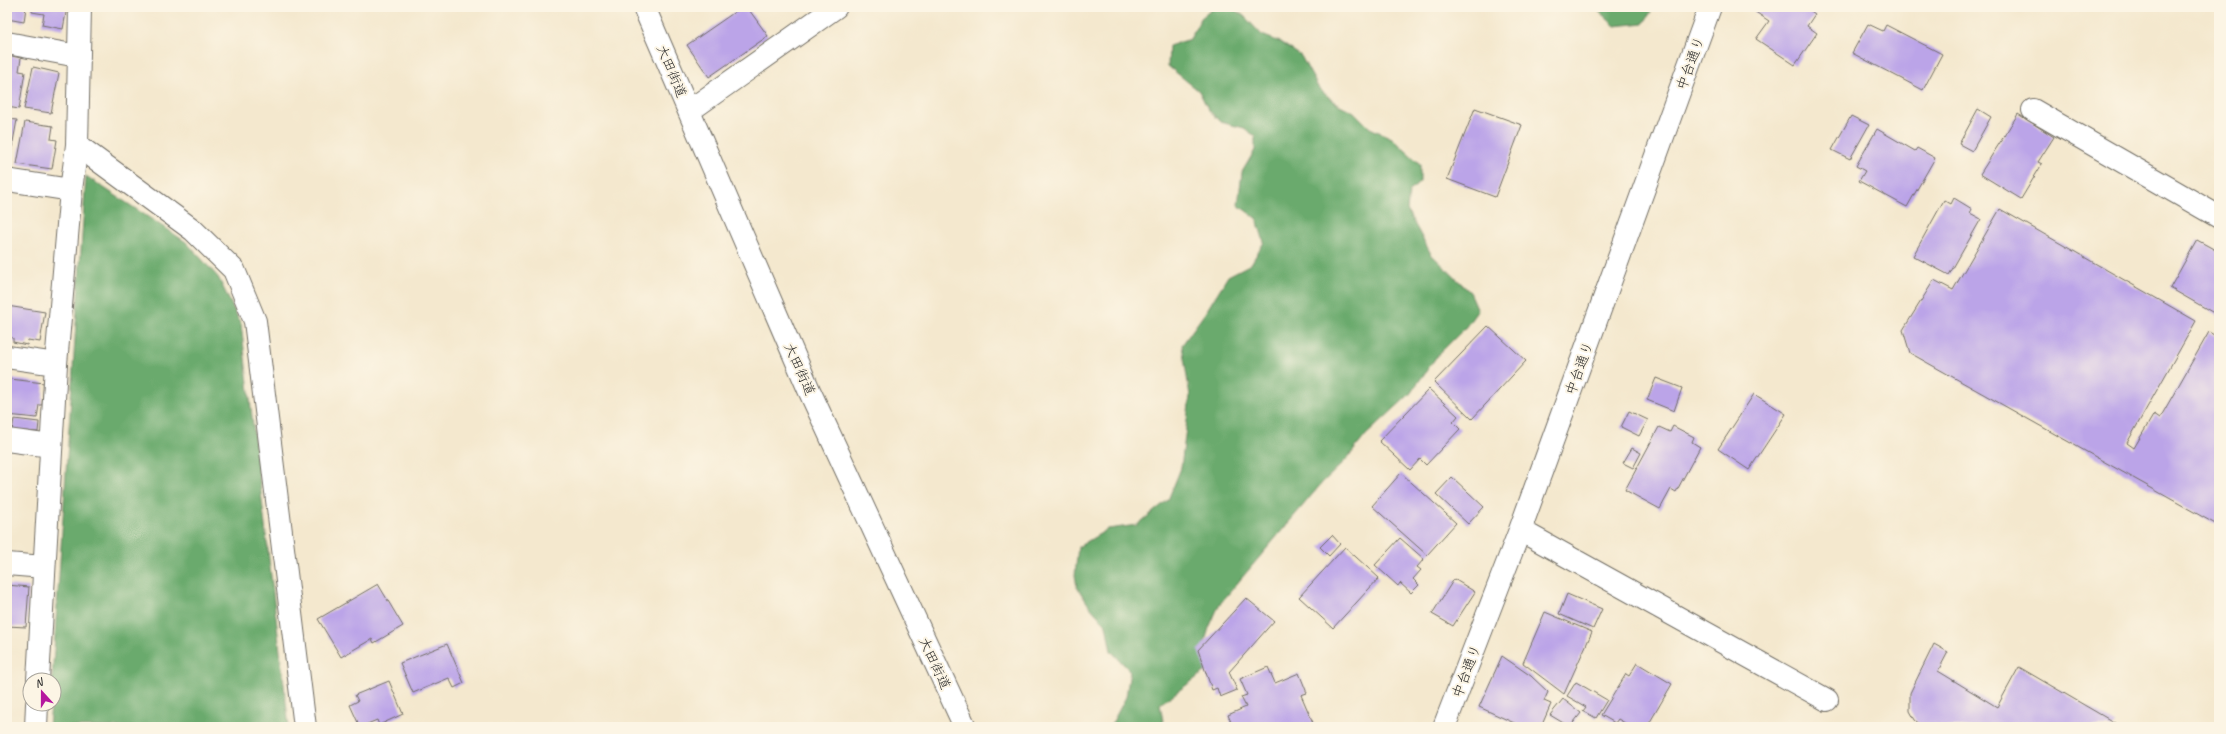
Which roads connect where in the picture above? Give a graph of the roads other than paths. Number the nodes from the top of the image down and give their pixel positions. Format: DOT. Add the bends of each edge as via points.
graph roads {
  1 [pos="80,7"];
  2 [pos="644,7"];
  3 [pos="836,7"];
  4 [pos="1710,7"];
  5 [pos="7,43"];
  6 [pos="78,56"];
  7 [pos="2033,110"];
  8 [pos="689,111"];
  9 [pos="77,145"];
  10 [pos="7,180"];
  11 [pos="71,190"];
  12 [pos="2219,217"];
  13 [pos="7,357"];
  14 [pos="56,364"];
  15 [pos="7,440"];
  16 [pos="51,446"];
  17 [pos="1520,530"];
  18 [pos="7,564"];
  19 [pos="44,567"];
  20 [pos="38,672"];
  21 [pos="1827,700"];
  22 [pos="37,712"];
  23 [pos="36,727"];
  24 [pos="305,727"];
  25 [pos="965,727"];
  26 [pos="1444,727"];
  1 -- 6 [label="street"];
  2 -- 8 [label="street, 大田街道"];
  3 -- 8 [label="street"];
  4 -- 17 [label="street, 中台通り"];
  5 -- 6 [label="street"];
  6 -- 9 [label="street"];
  7 -- 12 [label="street"];
  8 -- 25 [label="street, 大田街道" via="809,390"];
  9 -- 11 [label="street"];
  9 -- 24 [label="street" via="193,230 234,270 256,321"];
  10 -- 11 [label="street"];
  11 -- 14 [label="street"];
  13 -- 14 [label="street"];
  14 -- 16 [label="street"];
  15 -- 16 [label="street"];
  16 -- 19 [label="street"];
  17 -- 21 [label="street"];
  17 -- 26 [label="street, 中台通り"];
  18 -- 19 [label="street"];
  19 -- 20 [label="street"];
  22 -- 23 [label="street"];
}
